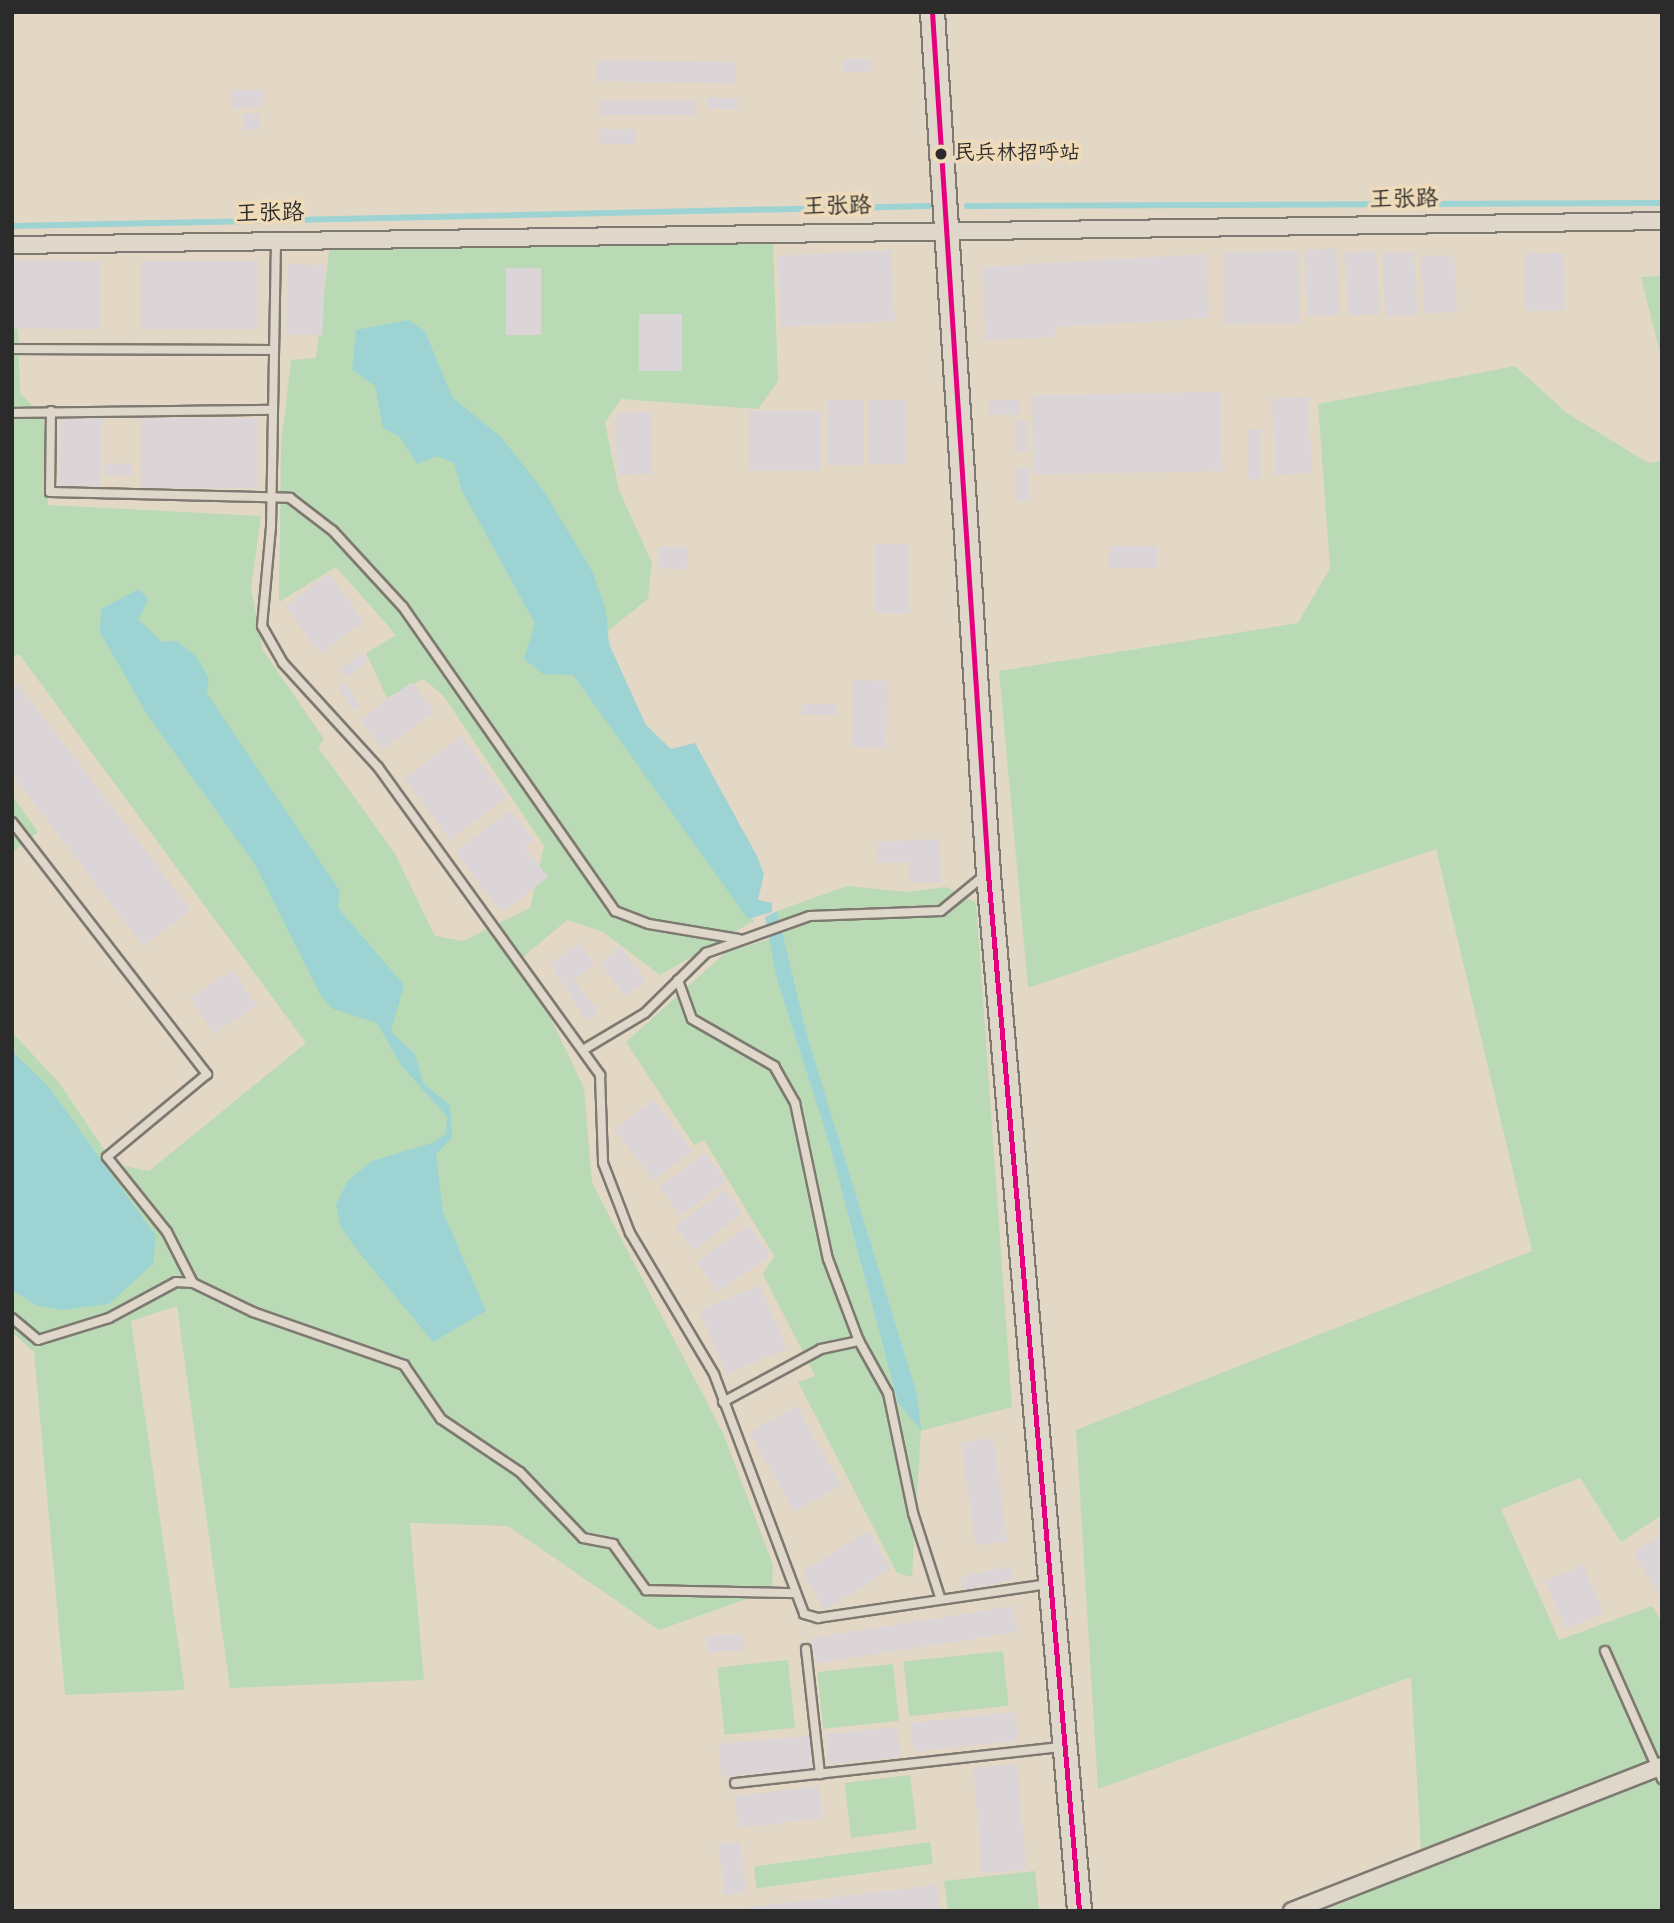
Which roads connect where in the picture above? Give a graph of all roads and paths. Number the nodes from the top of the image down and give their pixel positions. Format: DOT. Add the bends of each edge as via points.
graph roads {
  1 [pos="932,12"];
  2 [pos="1662,221"];
  3 [pos="950,230"];
  4 [pos="276,238"];
  5 [pos="12,245"];
  6 [pos="12,349"];
  7 [pos="271,350"];
  8 [pos="271,410"];
  9 [pos="51,411"];
  10 [pos="12,412"];
  11 [pos="271,498"];
  12 [pos="12,822"];
  13 [pos="988,874"];
  14 [pos="739,939"];
  15 [pos="678,980"];
  16 [pos="583,1050"];
  17 [pos="192,1283"];
  18 [pos="12,1318"];
  19 [pos="859,1341"];
  20 [pos="723,1402"];
  21 [pos="1048,1584"];
  22 [pos="795,1593"];
  23 [pos="940,1597"];
  24 [pos="806,1649"];
  25 [pos="1605,1651"];
  26 [pos="1064,1746"];
  27 [pos="1661,1771"];
  28 [pos="820,1774"];
  29 [pos="735,1783"];
  30 [pos="1079,1911"];
  31 [pos="1292,1911"];
  1 -- 3 [label="main road"];
  2 -- 3 [label="street, 王张路"];
  3 -- 4 [label="street, 王张路"];
  3 -- 13 [label="main road"];
  4 -- 5 [label="street, 王张路"];
  4 -- 7 [label="lane"];
  6 -- 7 [label="lane"];
  7 -- 8 [label="lane"];
  8 -- 9 [label="lane"];
  8 -- 11 [label="lane"];
  9 -- 10 [label="lane"];
  9 -- 11 [label="lane" via="50,492"];
  11 -- 14 [label="lane" via="290,498 333,531 403,607 615,911 649,924"];
  11 -- 16 [label="lane" via="262,626 283,663 378,767"];
  12 -- 17 [label="lane" via="207,1074 107,1157 167,1232"];
  13 -- 14 [label="lane" via="977,875 941,911 810,916"];
  13 -- 21 [label="main road"];
  14 -- 15 [label="lane" via="706,953"];
  15 -- 16 [label="lane" via="645,1013"];
  15 -- 19 [label="lane" via="692,1019 774,1066 796,1103 828,1259"];
  16 -- 20 [label="lane" via="600,1075 603,1163 630,1233 676,1304"];
  17 -- 18 [label="lane" via="176,1282 109,1318 38,1340"];
  17 -- 22 [label="lane" via="253,1312 404,1365 441,1419 520,1472 583,1538 613,1544 646,1590"];
  19 -- 20 [label="lane" via="821,1349"];
  19 -- 23 [label="lane" via="888,1393 913,1513"];
  20 -- 22 [label="lane"];
  21 -- 23 [label="lane"];
  21 -- 26 [label="main road"];
  22 -- 23 [label="lane" via="813,1618"];
  24 -- 28 [label="lane"];
  25 -- 27 [label="lane"];
  26 -- 28 [label="lane"];
  26 -- 30 [label="main road"];
  27 -- 31 [label="street"];
  28 -- 29 [label="lane"];
}
